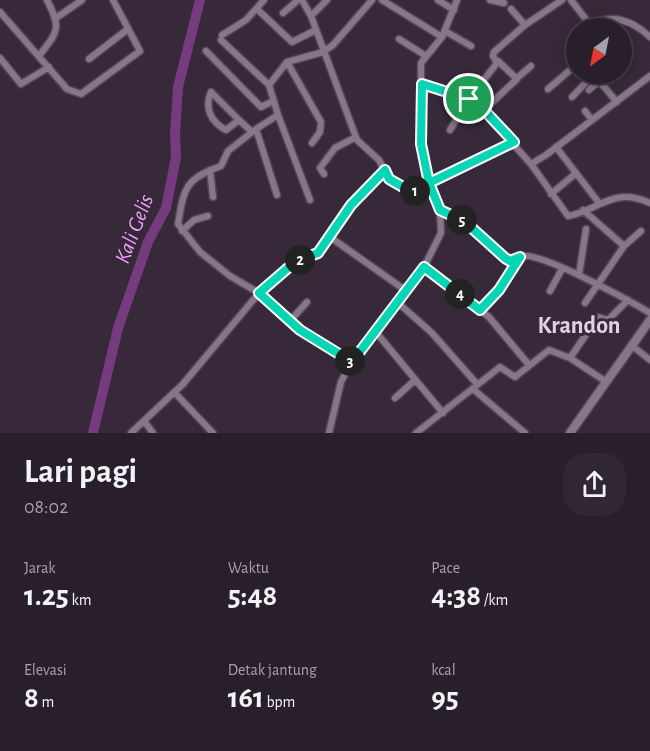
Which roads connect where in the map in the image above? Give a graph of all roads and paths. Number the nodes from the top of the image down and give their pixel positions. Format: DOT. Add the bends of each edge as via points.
graph roads {
  1 [pos="47,0"];
  2 [pos="82,0"];
  3 [pos="113,0"];
  4 [pos="264,0"];
  5 [pos="300,0"];
  6 [pos="327,0"];
  7 [pos="372,0"];
  8 [pos="382,0"];
  9 [pos="438,0"];
  10 [pos="457,0"];
  11 [pos="490,0"];
  12 [pos="562,0"];
  13 [pos="571,0"];
  14 [pos="504,3"];
  15 [pos="256,9"];
  16 [pos="511,9"];
  17 [pos="454,10"];
  18 [pos="0,12"];
  19 [pos="283,13"];
  20 [pos="311,16"];
  21 [pos="56,18"];
  22 [pos="583,18"];
  23 [pos="525,25"];
  24 [pos="632,27"];
  25 [pos="128,29"];
  26 [pos="316,30"];
  27 [pos="444,34"];
  28 [pos="650,37"];
  29 [pos="399,39"];
  30 [pos="471,46"];
  31 [pos="206,51"];
  32 [pos="323,52"];
  33 [pos="39,56"];
  34 [pos="426,56"];
  35 [pos="0,58"];
  36 [pos="88,59"];
  37 [pos="498,61"];
  38 [pos="287,62"];
  39 [pos="531,66"];
  40 [pos="49,67"];
  41 [pos="566,74"];
  42 [pos="650,76"];
  43 [pos="517,78"];
  44 [pos="422,84"];
  45 [pos="584,84"];
  46 [pos="596,84"];
  47 [pos="602,84"];
  48 [pos="269,85"];
  49 [pos="548,90"];
  50 [pos="589,90"];
  51 [pos="572,97"];
  52 [pos="469,99"];
  53 [pos="273,102"];
  54 [pos="617,102"];
  55 [pos="484,110"];
  56 [pos="585,111"];
  57 [pos="278,115"];
  58 [pos="239,120"];
  59 [pos="592,120"];
  60 [pos="253,130"];
  61 [pos="450,130"];
  62 [pos="356,137"];
  63 [pos="514,142"];
  64 [pos="312,143"];
  65 [pos="556,147"];
  66 [pos="531,164"];
  67 [pos="210,170"];
  68 [pos="385,170"];
  69 [pos="324,174"];
  70 [pos="575,174"];
  71 [pos="429,183"];
  72 [pos="551,194"];
  73 [pos="277,195"];
  74 [pos="213,197"];
  75 [pos="310,200"];
  76 [pos="598,203"];
  77 [pos="650,203"];
  78 [pos="440,210"];
  79 [pos="583,210"];
  80 [pos="208,216"];
  81 [pos="586,229"];
  82 [pos="182,231"];
  83 [pos="641,231"];
  84 [pos="330,237"];
  85 [pos="624,246"];
  86 [pos="520,257"];
  87 [pos="424,267"];
  88 [pos="562,269"];
  89 [pos="579,275"];
  90 [pos="599,285"];
  91 [pos="405,290"];
  92 [pos="550,291"];
  93 [pos="259,293"];
  94 [pos="628,300"];
  95 [pos="396,301"];
  96 [pos="307,302"];
  97 [pos="585,303"];
  98 [pos="480,310"];
  99 [pos="650,313"];
  100 [pos="650,320"];
  101 [pos="289,322"];
  102 [pos="375,331"];
  103 [pos="631,345"];
  104 [pos="570,358"];
  105 [pos="650,360"];
  106 [pos="352,362"];
  107 [pos="529,365"];
  108 [pos="415,380"];
  109 [pos="605,381"];
  110 [pos="475,387"];
  111 [pos="175,393"];
  112 [pos="395,398"];
  113 [pos="442,413"];
  114 [pos="144,421"];
  115 [pos="131,433"];
  116 [pos="153,433"];
  117 [pos="213,433"];
  118 [pos="329,433"];
  119 [pos="416,433"];
  120 [pos="525,433"];
  121 [pos="572,433"];
  1 -- 21 [label="street"];
  2 -- 21 [label="street"];
  3 -- 25 [label="street"];
  4 -- 15 [label="street"];
  5 -- 19 [label="street"];
  5 -- 20 [label="street"];
  6 -- 20 [label="street"];
  7 -- 32 [label="street"];
  8 -- 27 [label="street"];
  9 -- 17 [label="street"];
  10 -- 17 [label="street"];
  11 -- 14 [label="street"];
  12 -- 23 [label="street"];
  13 -- 22 [label="street"];
  15 -- 26 [label="street" via="292,42"];
  15 -- 48 [label="street" via="221,38"];
  16 -- 23 [label="street"];
  17 -- 27 [label="street"];
  18 -- 33 [label="street"];
  20 -- 26 [label="street"];
  21 -- 33 [label="street" via="56,33"];
  23 -- 37 [label="street" via="494,52"];
  24 -- 28 [label="street"];
  25 -- 36 [label="street"];
  25 -- 40 [label="street" via="139,53 81,93 68,89"];
  26 -- 32 [label="street"];
  27 -- 30 [label="street"];
  27 -- 34 [label="street"];
  29 -- 34 [label="street"];
  31 -- 53 [label="street" via="261,107"];
  32 -- 38 [label="street"];
  32 -- 62 [label="street"];
  33 -- 40 [label="street"];
  34 -- 44 [label="street" via="421,63"];
  35 -- 40 [label="street" via="21,84"];
  37 -- 43 [label="street"];
  37 -- 52 [label="street"];
  38 -- 48 [label="street"];
  38 -- 64 [label="street" via="321,122 320,132"];
  39 -- 43 [label="street"];
  41 -- 49 [label="street"];
  42 -- 54 [label="street"];
  43 -- 55 [label="street"];
  44 -- 52 [label="street"];
  44 -- 71 [label="street" via="421,144"];
  45 -- 51 [label="street"];
  46 -- 50 [label="street"];
  47 -- 54 [label="street"];
  48 -- 53 [label="street"];
  52 -- 55 [label="street"];
  52 -- 61 [label="street"];
  53 -- 57 [label="street"];
  54 -- 59 [label="street"];
  55 -- 63 [label="street"];
  56 -- 59 [label="street"];
  57 -- 60 [label="street"];
  57 -- 75 [label="street"];
  58 -- 58 [label="street" via="226,130 213,120 209,112 211,92"];
  58 -- 60 [label="street"];
  59 -- 65 [label="street"];
  60 -- 67 [label="street" via="228,151 221,166"];
  60 -- 73 [label="street"];
  62 -- 68 [label="street"];
  62 -- 69 [label="street" via="333,149 321,168"];
  63 -- 66 [label="street"];
  63 -- 71 [label="street"];
  65 -- 66 [label="street"];
  65 -- 70 [label="street"];
  66 -- 72 [label="street"];
  67 -- 74 [label="street"];
  67 -- 82 [label="street" via="196,175 186,188 178,224"];
  68 -- 71 [label="street" via="389,179 410,191"];
  68 -- 84 [label="street" via="351,205"];
  70 -- 72 [label="street"];
  70 -- 76 [label="street"];
  71 -- 78 [label="street"];
  72 -- 79 [label="street" via="566,214 571,216"];
  76 -- 77 [label="street" via="624,197"];
  76 -- 79 [label="street"];
  78 -- 86 [label="street" via="464,221 510,261"];
  78 -- 87 [label="street" via="441,234"];
  79 -- 85 [label="street"];
  80 -- 82 [label="street" via="194,220"];
  81 -- 89 [label="street"];
  82 -- 93 [label="street" via="208,258"];
  83 -- 85 [label="street"];
  84 -- 91 [label="street"];
  84 -- 93 [label="street" via="318,253 296,261"];
  85 -- 90 [label="street"];
  86 -- 88 [label="street" via="535,258"];
  86 -- 98 [label="street" via="499,290"];
  87 -- 91 [label="street"];
  87 -- 98 [label="street"];
  88 -- 89 [label="street"];
  88 -- 92 [label="street"];
  89 -- 90 [label="street"];
  90 -- 94 [label="street"];
  90 -- 97 [label="street"];
  91 -- 95 [label="street"];
  93 -- 101 [label="street"];
  93 -- 111 [label="street"];
  94 -- 99 [label="street"];
  94 -- 104 [label="street" via="608,320 598,317"];
  95 -- 102 [label="street"];
  95 -- 110 [label="street" via="432,333"];
  96 -- 101 [label="street"];
  98 -- 107 [label="street"];
  100 -- 103 [label="street"];
  101 -- 106 [label="street"];
  102 -- 106 [label="street"];
  102 -- 108 [label="street"];
  103 -- 105 [label="street"];
  103 -- 109 [label="street"];
  104 -- 107 [label="street" via="549,350"];
  104 -- 109 [label="street"];
  106 -- 118 [label="street" via="341,382"];
  107 -- 110 [label="street" via="514,377 500,367"];
  108 -- 112 [label="street"];
  108 -- 113 [label="street"];
  109 -- 121 [label="street"];
  110 -- 113 [label="street"];
  110 -- 120 [label="street"];
  111 -- 114 [label="street"];
  111 -- 117 [label="street"];
  113 -- 119 [label="street"];
  114 -- 115 [label="street"];
  114 -- 116 [label="street"];
}
